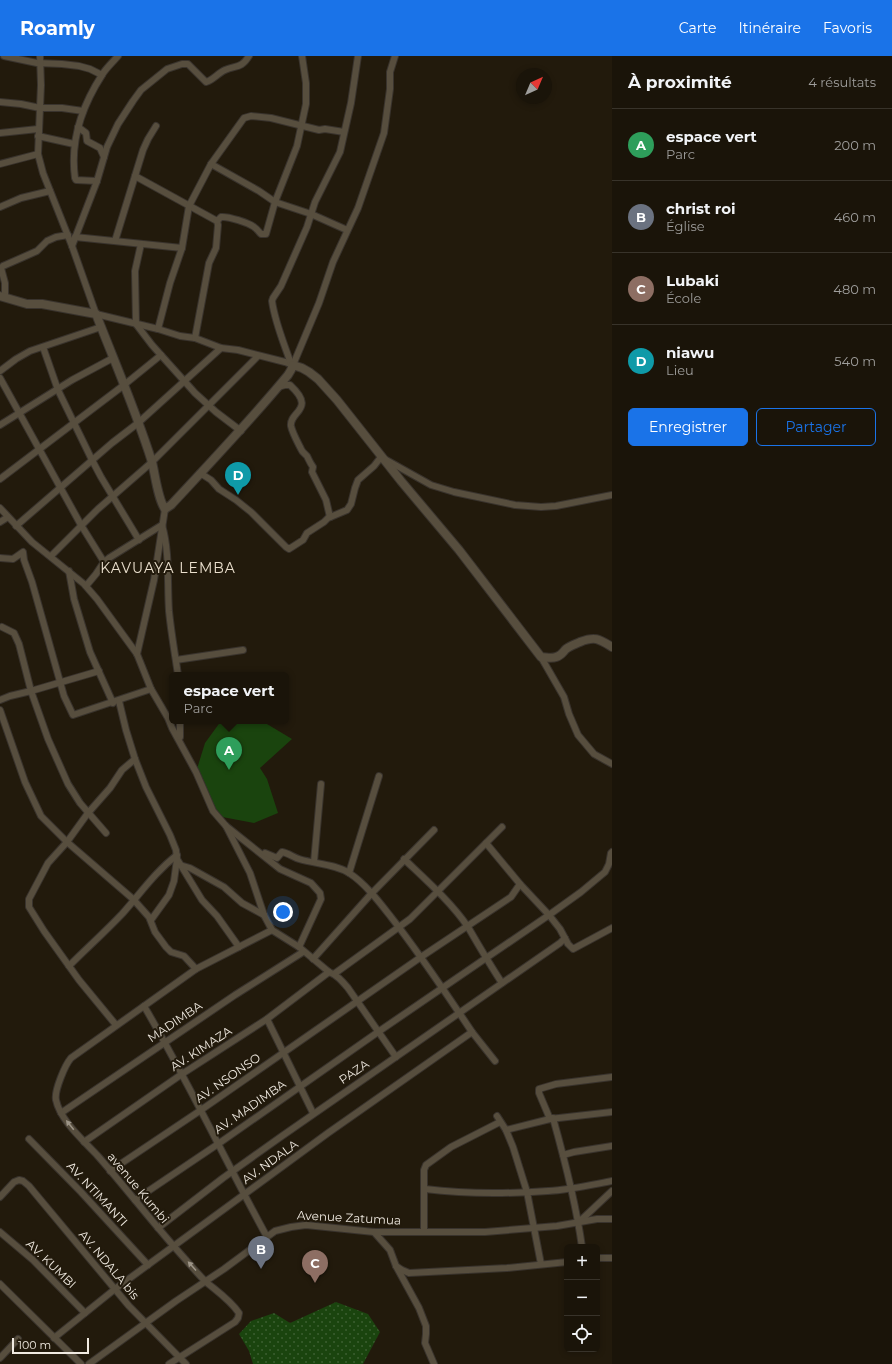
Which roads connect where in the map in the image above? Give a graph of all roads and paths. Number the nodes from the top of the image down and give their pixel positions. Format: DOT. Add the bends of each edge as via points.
graph roads {
  1 [pos="4,56"];
  2 [pos="118,56"];
  3 [pos="249,56"];
  4 [pos="302,56"];
  5 [pos="358,56"];
  6 [pos="395,56"];
  7 [pos="41,59"];
  8 [pos="102,75"];
  9 [pos="0,102"];
  10 [pos="40,108"];
  11 [pos="83,111"];
  12 [pos="302,125"];
  13 [pos="156,126"];
  14 [pos="78,127"];
  15 [pos="38,129"];
  16 [pos="344,132"];
  17 [pos="0,133"];
  18 [pos="38,136"];
  19 [pos="74,144"];
  20 [pos="38,154"];
  21 [pos="104,157"];
  22 [pos="0,164"];
  23 [pos="211,164"];
  24 [pos="135,176"];
  25 [pos="97,181"];
  26 [pos="50,190"];
  27 [pos="275,202"];
  28 [pos="189,206"];
  29 [pos="0,207"];
  30 [pos="311,214"];
  31 [pos="217,221"];
  32 [pos="347,230"];
  33 [pos="68,235"];
  34 [pos="75,237"];
  35 [pos="115,241"];
  36 [pos="140,244"];
  37 [pos="72,246"];
  38 [pos="182,248"];
  39 [pos="2,297"];
  40 [pos="96,314"];
  41 [pos="136,324"];
  42 [pos="101,327"];
  43 [pos="158,329"];
  44 [pos="195,338"];
  45 [pos="43,346"];
  46 [pos="221,348"];
  47 [pos="161,355"];
  48 [pos="258,356"];
  49 [pos="113,358"];
  50 [pos="292,365"];
  51 [pos="0,371"];
  52 [pos="0,378"];
  53 [pos="184,382"];
  54 [pos="124,385"];
  55 [pos="278,387"];
  56 [pos="58,390"];
  57 [pos="208,406"];
  58 [pos="19,413"];
  59 [pos="74,423"];
  60 [pos="138,423"];
  61 [pos="0,425"];
  62 [pos="240,431"];
  63 [pos="40,450"];
  64 [pos="381,456"];
  65 [pos="92,460"];
  66 [pos="152,462"];
  67 [pos="200,473"];
  68 [pos="0,480"];
  69 [pos="61,488"];
  70 [pos="612,495"];
  71 [pos="113,496"];
  72 [pos="0,508"];
  73 [pos="165,509"];
  74 [pos="8,517"];
  75 [pos="330,517"];
  76 [pos="0,522"];
  77 [pos="82,525"];
  78 [pos="162,525"];
  79 [pos="16,526"];
  80 [pos="139,540"];
  81 [pos="51,556"];
  82 [pos="0,558"];
  83 [pos="104,562"];
  84 [pos="69,571"];
  85 [pos="86,586"];
  86 [pos="2,627"];
  87 [pos="612,647"];
  88 [pos="243,650"];
  89 [pos="137,654"];
  90 [pos="541,656"];
  91 [pos="176,660"];
  92 [pos="98,671"];
  93 [pos="178,672"];
  94 [pos="60,682"];
  95 [pos="151,689"];
  96 [pos="31,691"];
  97 [pos="0,700"];
  98 [pos="116,702"];
  99 [pos="0,710"];
  100 [pos="169,720"];
  101 [pos="170,724"];
  102 [pos="180,724"];
  103 [pos="180,737"];
  104 [pos="135,759"];
  105 [pos="612,764"];
  106 [pos="379,776"];
  107 [pos="321,784"];
  108 [pos="88,813"];
  109 [pos="226,826"];
  110 [pos="502,827"];
  111 [pos="434,830"];
  112 [pos="106,833"];
  113 [pos="67,842"];
  114 [pos="486,843"];
  115 [pos="257,851"];
  116 [pos="612,852"];
  117 [pos="404,859"];
  118 [pos="178,860"];
  119 [pos="314,862"];
  120 [pos="348,873"];
  121 [pos="520,884"];
  122 [pos="437,891"];
  123 [pos="371,894"];
  124 [pos="133,899"];
  125 [pos="264,915"];
  126 [pos="549,915"];
  127 [pos="151,920"];
  128 [pos="467,927"];
  129 [pos="399,928"];
  130 [pos="612,928"];
  131 [pos="272,930"];
  132 [pos="564,938"];
  133 [pos="239,947"];
  134 [pos="301,949"];
  135 [pos="421,957"];
  136 [pos="486,958"];
  137 [pos="313,959"];
  138 [pos="69,966"];
  139 [pos="196,969"];
  140 [pos="331,973"];
  141 [pos="502,983"];
  142 [pos="443,988"];
  143 [pos="357,1001"];
  144 [pos="144,1006"];
  145 [pos="459,1013"];
  146 [pos="267,1019"];
  147 [pos="116,1025"];
  148 [pos="378,1032"];
  149 [pos="472,1032"];
  150 [pos="165,1042"];
  151 [pos="284,1053"];
  152 [pos="396,1057"];
  153 [pos="495,1061"];
  154 [pos="182,1074"];
  155 [pos="612,1077"];
  156 [pos="300,1086"];
  157 [pos="201,1110"];
  158 [pos="61,1112"];
  159 [pos="612,1112"];
  160 [pos="314,1114"];
  161 [pos="551,1118"];
  162 [pos="506,1130"];
  163 [pos="29,1139"];
  164 [pos="84,1142"];
  165 [pos="218,1144"];
  166 [pos="612,1146"];
  167 [pos="563,1155"];
  168 [pos="110,1171"];
  169 [pos="232,1172"];
  170 [pos="612,1181"];
  171 [pos="571,1188"];
  172 [pos="425,1189"];
  173 [pos="612,1191"];
  174 [pos="526,1192"];
  175 [pos="244,1195"];
  176 [pos="0,1197"];
  177 [pos="135,1200"];
  178 [pos="612,1219"];
  179 [pos="578,1222"];
  180 [pos="158,1228"];
  181 [pos="534,1228"];
  182 [pos="0,1232"];
  183 [pos="374,1232"];
  184 [pos="424,1232"];
  185 [pos="267,1237"];
  186 [pos="582,1244"];
  187 [pos="174,1246"];
  188 [pos="600,1258"];
  189 [pos="612,1258"];
  190 [pos="564,1262"];
  191 [pos="541,1264"];
  192 [pos="148,1265"];
  193 [pos="396,1266"];
  194 [pos="206,1282"];
  195 [pos="0,1284"];
  196 [pos="115,1289"];
  197 [pos="85,1313"];
  198 [pos="146,1324"];
  199 [pos="54,1338"];
  200 [pos="18,1339"];
  201 [pos="1,1354"];
  202 [pos="180,1357"];
  203 [pos="81,1364"];
  204 [pos="89,1364"];
  205 [pos="169,1364"];
  206 [pos="186,1364"];
  207 [pos="434,1364"];
  1 -- 7 [label="street" via="37,63"];
  2 -- 8 [label="street"];
  3 -- 21 [label="street" via="237,68 224,70 206,82 186,63 161,74 141,90 133,101 118,124"];
  4 -- 12 [label="street" via="307,99"];
  5 -- 16 [label="street"];
  6 -- 32 [label="street" via="390,72 384,133 358,208"];
  7 -- 8 [label="street" via="79,66"];
  7 -- 10 [label="street"];
  8 -- 11 [label="street"];
  9 -- 10 [label="street"];
  10 -- 11 [label="street"];
  10 -- 15 [label="street"];
  11 -- 14 [label="street"];
  12 -- 16 [label="street" via="319,130"];
  12 -- 23 [label="street" via="271,118 244,118"];
  12 -- 27 [label="street" via="297,146"];
  13 -- 24 [label="street" via="143,150"];
  14 -- 19 [label="street"];
  14 -- 21 [label="street" via="86,133 87,141 100,148"];
  15 -- 17 [label="street"];
  15 -- 18 [label="street"];
  16 -- 30 [label="street" via="340,152"];
  18 -- 19 [label="street"];
  18 -- 20 [label="street"];
  19 -- 25 [label="street" via="74,178"];
  20 -- 22 [label="street"];
  20 -- 26 [label="street"];
  21 -- 25 [label="street"];
  23 -- 27 [label="street"];
  23 -- 28 [label="street"];
  24 -- 28 [label="street"];
  24 -- 35 [label="street"];
  25 -- 34 [label="street"];
  26 -- 29 [label="street"];
  26 -- 33 [label="street"];
  27 -- 30 [label="street"];
  27 -- 31 [label="street" via="265,234 261,234 250,224 229,218 221,217"];
  28 -- 31 [label="street"];
  28 -- 38 [label="street"];
  30 -- 32 [label="street"];
  30 -- 50 [label="street" via="308,227 272,301 283,346"];
  31 -- 44 [label="street" via="216,248 208,269"];
  32 -- 50 [label="street"];
  33 -- 37 [label="street"];
  33 -- 39 [label="street" via="47,241 34,252 3,266 1,268 5,283"];
  34 -- 35 [label="street"];
  34 -- 37 [label="street"];
  35 -- 36 [label="street"];
  36 -- 38 [label="street"];
  36 -- 41 [label="street" via="135,271"];
  37 -- 40 [label="street"];
  38 -- 43 [label="street"];
  39 -- 40 [label="street" via="27,304 42,304"];
  40 -- 41 [label="street"];
  40 -- 42 [label="street"];
  41 -- 43 [label="street"];
  41 -- 47 [label="street"];
  42 -- 45 [label="street"];
  42 -- 49 [label="street"];
  43 -- 44 [label="street"];
  44 -- 46 [label="street"];
  45 -- 51 [label="street" via="22,355"];
  45 -- 56 [label="street"];
  46 -- 48 [label="street"];
  46 -- 53 [label="street"];
  47 -- 53 [label="street"];
  47 -- 54 [label="street"];
  48 -- 50 [label="street"];
  48 -- 57 [label="street"];
  49 -- 54 [label="street"];
  49 -- 56 [label="street"];
  50 -- 55 [label="street"];
  50 -- 64 [label="street" via="309,372 328,390"];
  52 -- 58 [label="street"];
  53 -- 57 [label="street"];
  53 -- 60 [label="street"];
  54 -- 59 [label="street"];
  54 -- 60 [label="street"];
  55 -- 62 [label="street"];
  55 -- 75 [label="street" via="290,385 300,396 302,406 291,426 301,450 313,467 312,472 326,500"];
  56 -- 58 [label="street"];
  56 -- 59 [label="street"];
  57 -- 62 [label="street"];
  57 -- 66 [label="street"];
  58 -- 61 [label="street"];
  58 -- 63 [label="street"];
  59 -- 63 [label="street"];
  59 -- 65 [label="street"];
  60 -- 65 [label="street"];
  60 -- 66 [label="street"];
  62 -- 67 [label="street"];
  63 -- 68 [label="street"];
  63 -- 69 [label="street"];
  64 -- 70 [label="street" via="432,485 515,504 556,506"];
  64 -- 75 [label="street" via="358,480 347,510"];
  64 -- 90 [label="street" via="459,550"];
  65 -- 69 [label="street"];
  65 -- 71 [label="street"];
  66 -- 71 [label="street"];
  66 -- 73 [label="street"];
  67 -- 73 [label="street"];
  67 -- 75 [label="street" via="251,512 289,549"];
  69 -- 77 [label="street"];
  69 -- 79 [label="street"];
  71 -- 77 [label="street"];
  71 -- 80 [label="street"];
  72 -- 74 [label="street"];
  73 -- 78 [label="street"];
  74 -- 76 [label="street"];
  74 -- 79 [label="street"];
  77 -- 81 [label="street"];
  77 -- 83 [label="street"];
  78 -- 80 [label="street"];
  78 -- 89 [label="street" via="154,580"];
  78 -- 91 [label="street"];
  79 -- 81 [label="street"];
  80 -- 83 [label="street"];
  81 -- 84 [label="street"];
  82 -- 94 [label="street" via="13,559 23,552"];
  83 -- 85 [label="street"];
  84 -- 85 [label="street"];
  84 -- 92 [label="street" via="74,599"];
  85 -- 89 [label="street"];
  86 -- 96 [label="street" via="14,633 20,644"];
  87 -- 90 [label="street" via="596,638 567,648 556,657"];
  88 -- 91 [label="street"];
  89 -- 95 [label="street"];
  90 -- 105 [label="street" via="564,696 573,726 583,742 594,754"];
  91 -- 93 [label="street"];
  92 -- 94 [label="street"];
  92 -- 98 [label="street"];
  94 -- 96 [label="street"];
  94 -- 98 [label="street" via="73,716"];
  95 -- 98 [label="street"];
  95 -- 100 [label="street"];
  96 -- 97 [label="street"];
  96 -- 108 [label="street" via="68,784"];
  98 -- 104 [label="street"];
  99 -- 113 [label="street" via="17,762 34,802 42,816"];
  101 -- 109 [label="street" via="213,811"];
  102 -- 103 [label="street"];
  104 -- 108 [label="street" via="122,770"];
  104 -- 118 [label="street" via="170,835"];
  106 -- 120 [label="street"];
  107 -- 119 [label="street"];
  108 -- 112 [label="street"];
  108 -- 113 [label="street"];
  109 -- 115 [label="street"];
  109 -- 125 [label="street" via="250,872"];
  110 -- 114 [label="street, AV. KIMAZA"];
  111 -- 117 [label="street"];
  113 -- 124 [label="street"];
  113 -- 138 [label="street" via="48,863 31,894 29,907"];
  114 -- 121 [label="street"];
  114 -- 122 [label="street, AV. KIMAZA"];
  115 -- 119 [label="street" via="277,858 285,852"];
  115 -- 134 [label="street" via="280,869 311,884 320,893 321,898"];
  116 -- 126 [label="street, AV. MADIMBA" via="605,872"];
  117 -- 122 [label="street"];
  117 -- 123 [label="street"];
  118 -- 124 [label="street" via="165,865"];
  118 -- 125 [label="street" via="224,887 239,901"];
  118 -- 127 [label="street" via="169,895"];
  118 -- 133 [label="street" via="202,900"];
  119 -- 120 [label="street"];
  120 -- 123 [label="street"];
  121 -- 126 [label="street"];
  121 -- 128 [label="street, AV. NSONSO" via="511,897"];
  122 -- 128 [label="street"];
  122 -- 129 [label="street, AV. KIMAZA"];
  123 -- 129 [label="street"];
  123 -- 137 [label="street"];
  124 -- 127 [label="street"];
  124 -- 138 [label="street"];
  125 -- 131 [label="street"];
  126 -- 132 [label="street"];
  126 -- 136 [label="street, AV. MADIMBA"];
  127 -- 139 [label="street" via="155,932 166,947 171,952 184,956"];
  128 -- 135 [label="street, AV. NSONSO"];
  128 -- 136 [label="street"];
  129 -- 135 [label="street"];
  129 -- 140 [label="street, AV. KIMAZA"];
  130 -- 132 [label="street" via="575,949 570,947"];
  131 -- 133 [label="street"];
  131 -- 134 [label="street"];
  132 -- 141 [label="street, PAZA"];
  133 -- 139 [label="street"];
  134 -- 137 [label="street"];
  134 -- 150 [label="street, MADIMBA"];
  135 -- 142 [label="street"];
  135 -- 143 [label="street, AV. NSONSO"];
  136 -- 141 [label="street"];
  136 -- 142 [label="street, AV. MADIMBA"];
  137 -- 140 [label="street"];
  138 -- 147 [label="street"];
  139 -- 144 [label="street"];
  140 -- 143 [label="street" via="348,988"];
  140 -- 146 [label="street, AV. KIMAZA"];
  141 -- 145 [label="street, PAZA"];
  142 -- 145 [label="street"];
  142 -- 148 [label="street, AV. MADIMBA"];
  143 -- 148 [label="street"];
  143 -- 151 [label="street, AV. NSONSO"];
  144 -- 147 [label="street"];
  144 -- 150 [label="street"];
  145 -- 149 [label="street"];
  145 -- 152 [label="street, PAZA"];
  146 -- 151 [label="street"];
  146 -- 154 [label="street, AV. KIMAZA"];
  147 -- 158 [label="street, avenue Kumbi" via="67,1062 55,1098"];
  148 -- 152 [label="street"];
  148 -- 156 [label="street, AV. MADIMBA"];
  149 -- 153 [label="street"];
  149 -- 175 [label="street, AV. NDALA"];
  150 -- 154 [label="street"];
  150 -- 158 [label="street, MADIMBA"];
  151 -- 156 [label="street"];
  151 -- 157 [label="street, AV. NSONSO"];
  152 -- 160 [label="street, PAZA"];
  154 -- 157 [label="street"];
  154 -- 164 [label="street, AV. KIMAZA"];
  155 -- 161 [label="street" via="556,1084 539,1089"];
  156 -- 160 [label="street"];
  156 -- 165 [label="street, AV. MADIMBA"];
  157 -- 165 [label="street"];
  157 -- 168 [label="street, AV. NSONSO"];
  164 -- 158 [label="street, avenue Kumbi, one-way"];
  159 -- 161 [label="street"];
  160 -- 169 [label="street, PAZA"];
  161 -- 162 [label="street"];
  161 -- 167 [label="street"];
  162 -- 172 [label="street" via="498,1119 426,1165"];
  162 -- 174 [label="street"];
  163 -- 192 [label="street, AV. NTIMANTI"];
  164 -- 168 [label="street, avenue Kumbi"];
  165 -- 169 [label="street"];
  165 -- 177 [label="street, AV. MADIMBA"];
  166 -- 167 [label="street"];
  167 -- 171 [label="street"];
  168 -- 177 [label="street, avenue Kumbi"];
  169 -- 175 [label="street"];
  169 -- 180 [label="street, PAZA"];
  170 -- 171 [label="street"];
  171 -- 174 [label="street"];
  171 -- 179 [label="street"];
  172 -- 174 [label="street" via="477,1193"];
  172 -- 184 [label="street"];
  173 -- 179 [label="street"];
  174 -- 181 [label="street"];
  175 -- 185 [label="street"];
  175 -- 187 [label="street, AV. NDALA"];
  176 -- 196 [label="street, AV. NDALA bis" via="14,1182 23,1181"];
  177 -- 180 [label="street, avenue Kumbi"];
  178 -- 179 [label="street, Avenue Zatumua"];
  179 -- 181 [label="street, Avenue Zatumua"];
  179 -- 186 [label="street"];
  180 -- 187 [label="street, avenue Kumbi"];
  181 -- 184 [label="street, Avenue Zatumua" via="486,1232"];
  181 -- 191 [label="street"];
  182 -- 197 [label="street, AV. KUMBI" via="33,1260"];
  183 -- 184 [label="street, Avenue Zatumua"];
  183 -- 185 [label="street, Avenue Zatumua" via="306,1226 275,1231"];
  183 -- 193 [label="street" via="388,1247"];
  185 -- 194 [label="street, Avenue Zatumua"];
  187 -- 192 [label="street, AV. NDALA"];
  194 -- 187 [label="street, avenue Kumbi, one-way"];
  188 -- 189 [label="street"];
  190 -- 191 [label="street"];
  191 -- 193 [label="street" via="410,1273"];
  192 -- 196 [label="street, AV. NDALA"];
  193 -- 207 [label="street" via="423,1318 425,1343"];
  194 -- 198 [label="street, Avenue Zatumua"];
  194 -- 202 [label="street, avenue Kumbi" via="224,1296 239,1313 238,1318"];
  195 -- 199 [label="street"];
  196 -- 197 [label="street, AV. NDALA"];
  196 -- 198 [label="street, AV. NDALA bis"];
  197 -- 199 [label="street, AV. NDALA"];
  198 -- 202 [label="street, AV. NDALA bis"];
  198 -- 204 [label="street, Avenue Zatumua"];
  199 -- 203 [label="street"];
  200 -- 201 [label="street"];
  202 -- 205 [label="street"];
  202 -- 206 [label="street, AV. NDALA bis"];
}
